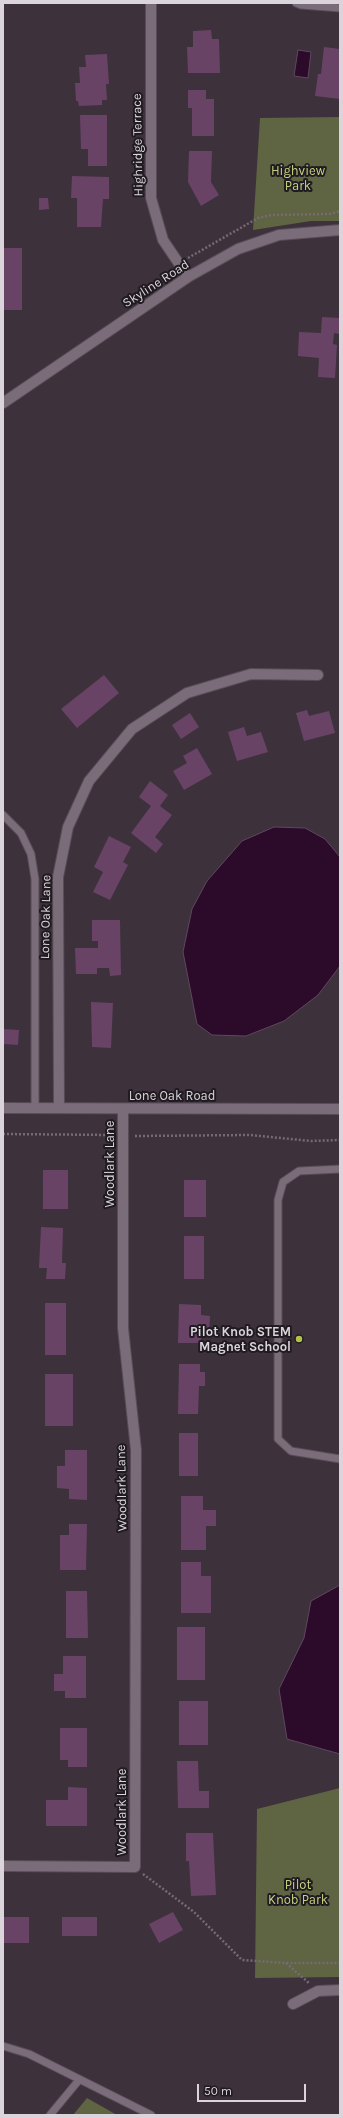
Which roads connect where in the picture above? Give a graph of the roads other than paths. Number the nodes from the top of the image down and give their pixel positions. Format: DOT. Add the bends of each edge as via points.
graph roads {
  1 [pos="151,3"];
  2 [pos="296,3"];
  3 [pos="340,8"];
  4 [pos="340,230"];
  5 [pos="188,277"];
  6 [pos="3,403"];
  7 [pos="318,675"];
  8 [pos="3,815"];
  9 [pos="3,1108"];
  10 [pos="35,1108"];
  11 [pos="59,1108"];
  12 [pos="123,1109"];
  13 [pos="340,1109"];
  14 [pos="340,1169"];
  15 [pos="340,1459"];
  16 [pos="3,1866"];
  17 [pos="340,1990"];
  18 [pos="293,2004"];
  19 [pos="3,2046"];
  20 [pos="79,2080"];
  21 [pos="50,2115"];
  22 [pos="151,2115"];
  1 -- 5 [label="street, Highridge Terrace" via="151,198 163,240"];
  2 -- 3 [label="lane"];
  4 -- 5 [label="street, Skyline Road" via="279,235 238,249"];
  5 -- 6 [label="street, Skyline Road"];
  7 -- 11 [label="street, Lone Oak Lane" via="251,674 188,693 132,729 90,781 68,827 58,877"];
  8 -- 10 [label="lane" via="21,833 31,854 35,879"];
  9 -- 10 [label="street, Lone Oak Road"];
  10 -- 11 [label="street, Lone Oak Road"];
  11 -- 12 [label="street, Lone Oak Road"];
  12 -- 13 [label="street, Lone Oak Road"];
  12 -- 16 [label="street, Woodlark Lane" via="123,1328 136,1450 135,1867"];
  14 -- 15 [label="lane" via="299,1171 283,1182 278,1200 278,1439 291,1451"];
  17 -- 18 [label="street" via="318,1991"];
  19 -- 20 [label="lane" via="29,2054"];
  20 -- 21 [label="lane"];
  20 -- 22 [label="lane"];
}
